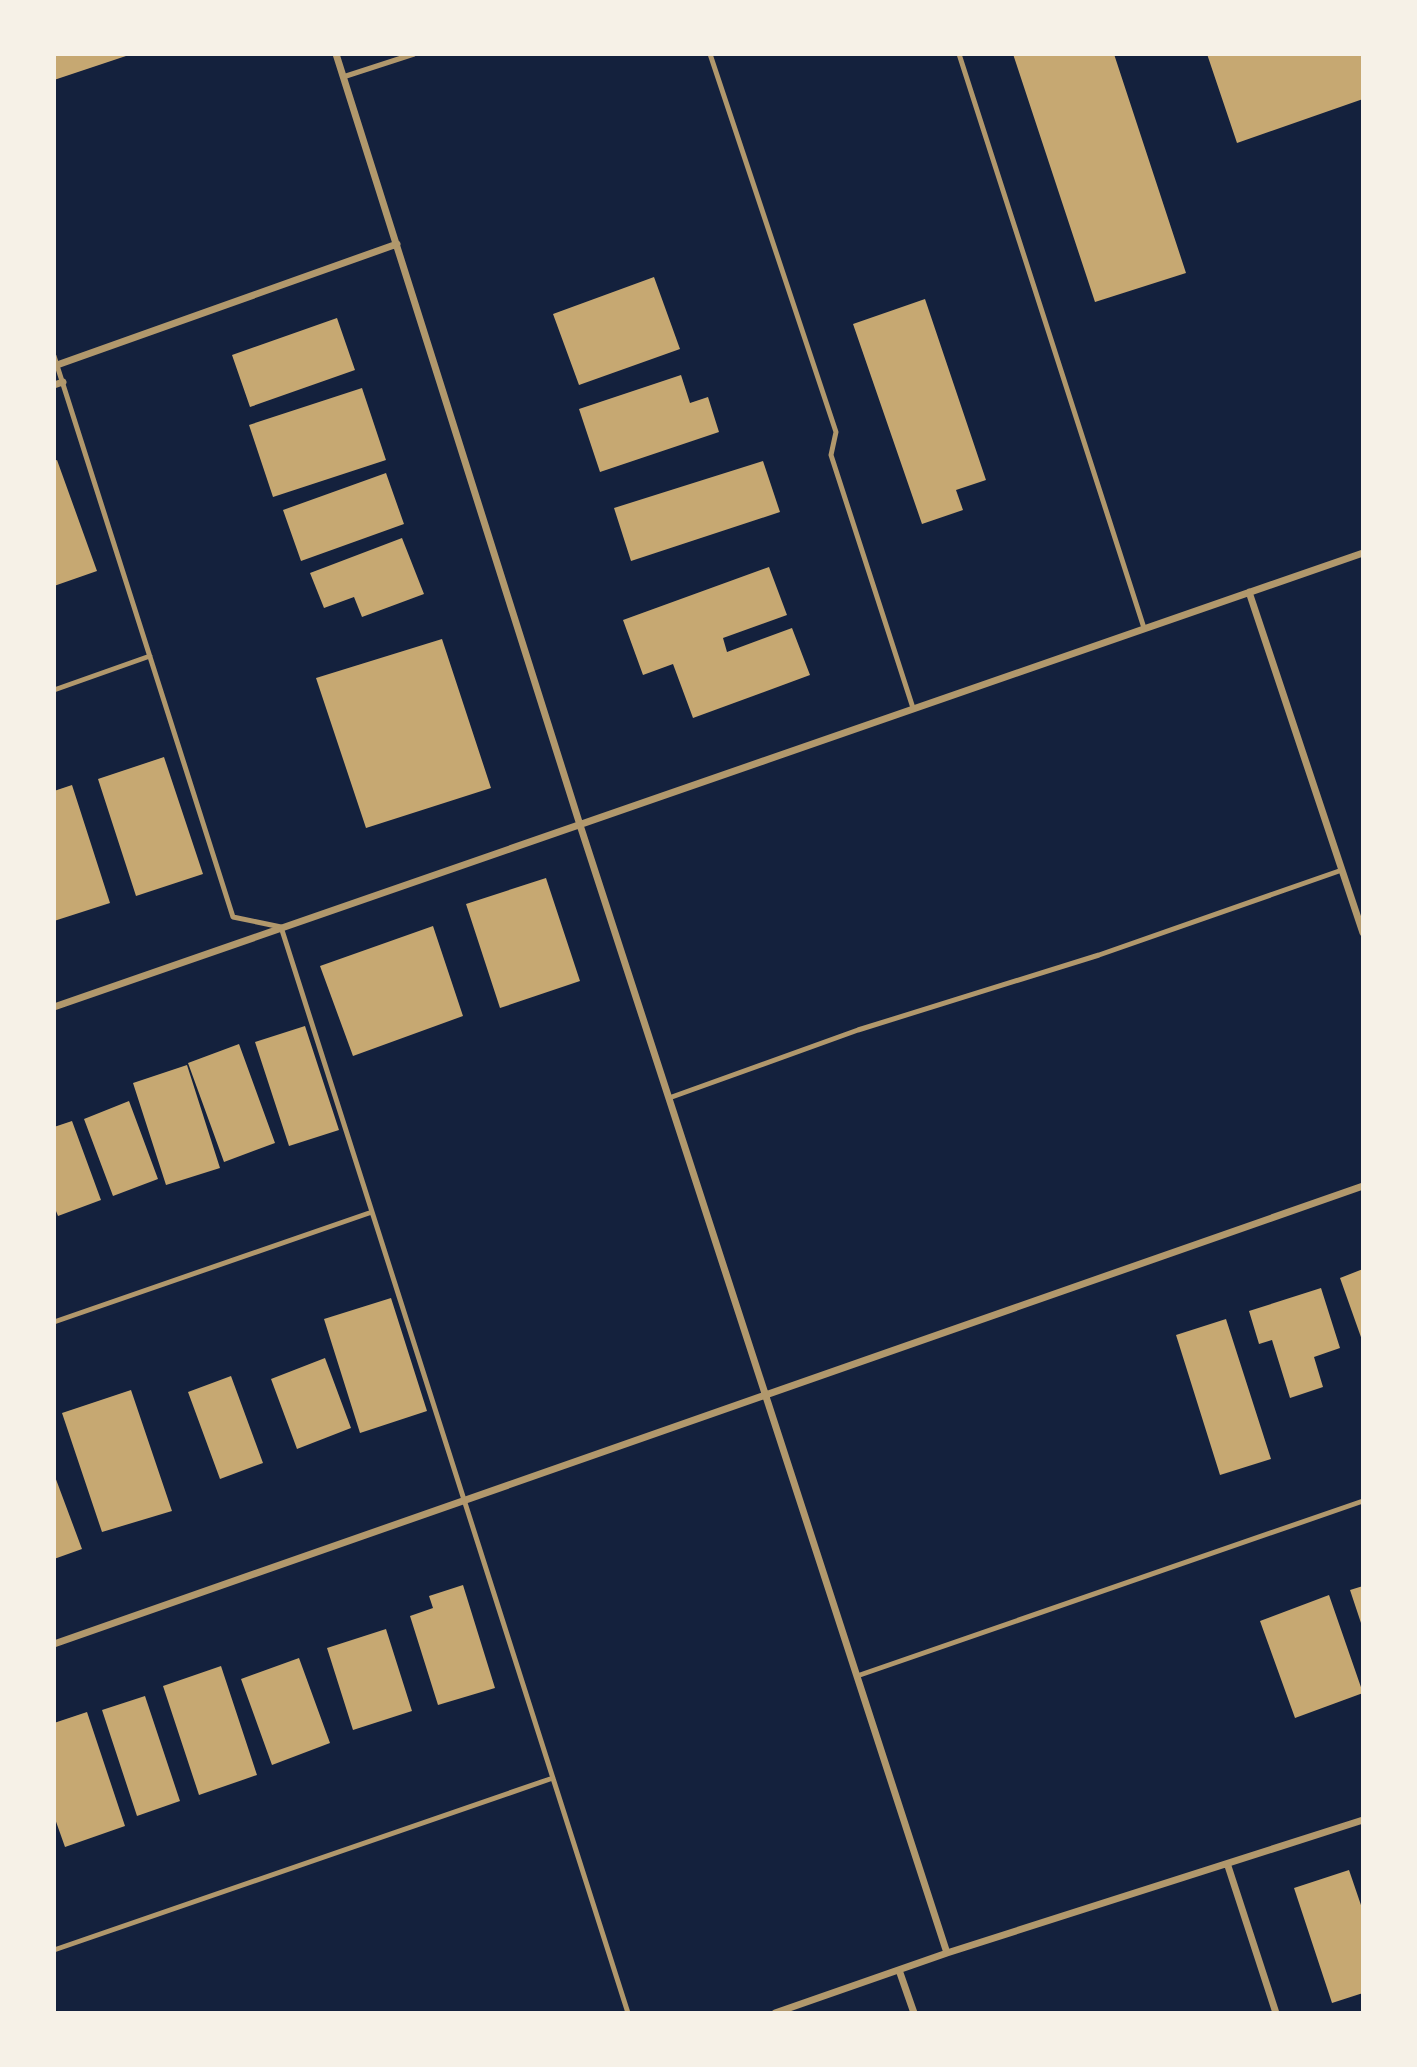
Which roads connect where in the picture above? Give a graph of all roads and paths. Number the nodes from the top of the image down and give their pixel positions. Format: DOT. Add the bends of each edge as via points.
graph roads {
  1 [pos="336,54"];
  2 [pos="414,54"];
  3 [pos="710,54"];
  4 [pos="959,54"];
  5 [pos="343,77"];
  6 [pos="397,244"];
  7 [pos="54,356"];
  8 [pos="57,365"];
  9 [pos="63,382"];
  10 [pos="54,385"];
  11 [pos="1363,553"];
  12 [pos="1249,592"];
  13 [pos="1144,628"];
  14 [pos="150,656"];
  15 [pos="54,690"];
  16 [pos="913,708"];
  17 [pos="580,825"];
  18 [pos="1342,870"];
  19 [pos="281,927"];
  20 [pos="1363,933"];
  21 [pos="54,1007"];
  22 [pos="669,1098"];
  23 [pos="1363,1186"];
  24 [pos="372,1212"];
  25 [pos="54,1322"];
  26 [pos="765,1394"];
  27 [pos="464,1500"];
  28 [pos="1363,1501"];
  29 [pos="54,1644"];
  30 [pos="857,1675"];
  31 [pos="553,1778"];
  32 [pos="1363,1821"];
  33 [pos="1228,1866"];
  34 [pos="54,1950"];
  35 [pos="947,1953"];
  36 [pos="899,1970"];
  37 [pos="628,2013"];
  38 [pos="775,2013"];
  39 [pos="914,2013"];
  40 [pos="1276,2013"];
  1 -- 5 [label="street"];
  2 -- 5 [label="lane"];
  3 -- 16 [label="lane" via="836,432 831,455"];
  4 -- 13 [label="lane"];
  5 -- 6 [label="street"];
  6 -- 8 [label="street"];
  6 -- 17 [label="street"];
  7 -- 8 [label="lane"];
  8 -- 9 [label="lane"];
  9 -- 10 [label="street"];
  9 -- 14 [label="lane"];
  11 -- 12 [label="street"];
  12 -- 13 [label="street"];
  12 -- 18 [label="street"];
  13 -- 16 [label="street"];
  14 -- 15 [label="lane"];
  14 -- 19 [label="lane" via="233,917"];
  16 -- 17 [label="street"];
  17 -- 19 [label="street"];
  17 -- 22 [label="street"];
  18 -- 20 [label="street"];
  18 -- 22 [label="lane" via="1099,956 858,1030"];
  19 -- 21 [label="street"];
  19 -- 24 [label="lane"];
  22 -- 26 [label="street"];
  23 -- 26 [label="street"];
  24 -- 25 [label="lane"];
  24 -- 27 [label="lane"];
  26 -- 27 [label="street"];
  26 -- 30 [label="street"];
  27 -- 29 [label="street"];
  27 -- 31 [label="lane"];
  28 -- 30 [label="lane"];
  30 -- 35 [label="street"];
  31 -- 34 [label="lane"];
  31 -- 37 [label="lane"];
  32 -- 33 [label="street"];
  33 -- 35 [label="street"];
  33 -- 40 [label="street"];
  35 -- 36 [label="street"];
  36 -- 38 [label="street"];
  36 -- 39 [label="street"];
}
